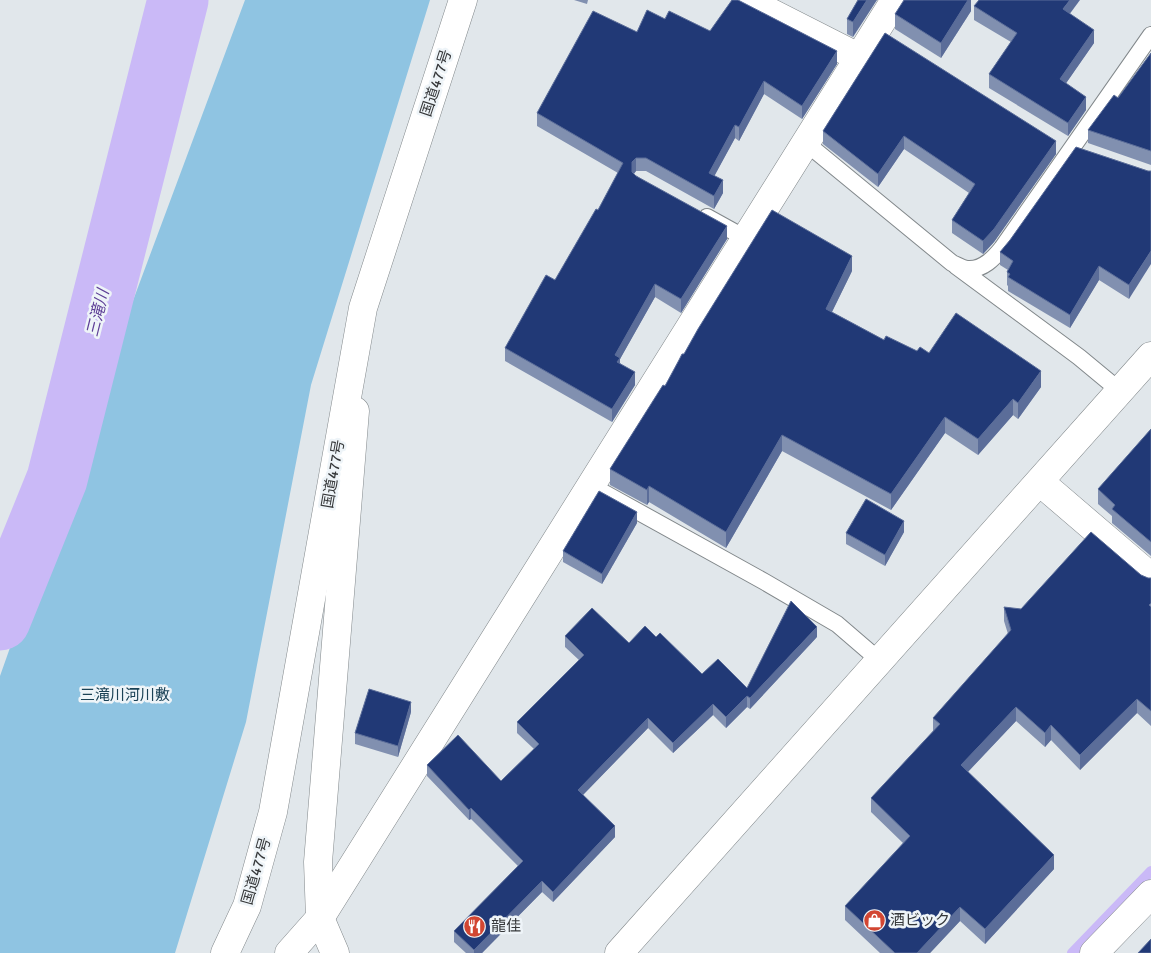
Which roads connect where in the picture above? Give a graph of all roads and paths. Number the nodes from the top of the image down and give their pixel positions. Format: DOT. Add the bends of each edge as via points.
graph roads {
  1 [pos="463,0"];
  2 [pos="746,0"];
  3 [pos="895,0"];
  4 [pos="1151,35"];
  5 [pos="860,58"];
  6 [pos="806,143"];
  7 [pos="1065,146"];
  8 [pos="1088,154"];
  9 [pos="694,209"];
  10 [pos="746,238"];
  11 [pos="952,263"];
  12 [pos="363,308"];
  13 [pos="1151,356"];
  14 [pos="1120,391"];
  15 [pos="1040,482"];
  16 [pos="590,485"];
  17 [pos="1151,577"];
  18 [pos="880,661"];
  19 [pos="1151,894"];
  20 [pos="320,918"];
  21 [pos="225,953"];
  22 [pos="289,953"];
  23 [pos="335,953"];
  24 [pos="619,953"];
  25 [pos="1094,953"];
  1 -- 12 [label="main road, 国道477号"];
  2 -- 5 [label="main road"];
  3 -- 5 [label="main road" via="885,34"];
  4 -- 7 [label="lane"];
  5 -- 6 [label="main road"];
  6 -- 10 [label="main road"];
  6 -- 11 [label="lane"];
  7 -- 8 [label="lane"];
  7 -- 11 [label="lane" via="991,261 967,270"];
  9 -- 10 [label="lane"];
  10 -- 16 [label="main road"];
  11 -- 14 [label="lane"];
  12 -- 20 [label="main road" via="318,862"];
  12 -- 21 [label="main road, 国道477号" via="273,812 247,906"];
  13 -- 14 [label="main road"];
  14 -- 15 [label="main road"];
  15 -- 17 [label="main road"];
  15 -- 18 [label="main road"];
  16 -- 18 [label="lane" via="837,624"];
  16 -- 20 [label="main road"];
  18 -- 24 [label="main road"];
  19 -- 25 [label="main road"];
  20 -- 22 [label="main road"];
  20 -- 23 [label="main road"];
}
